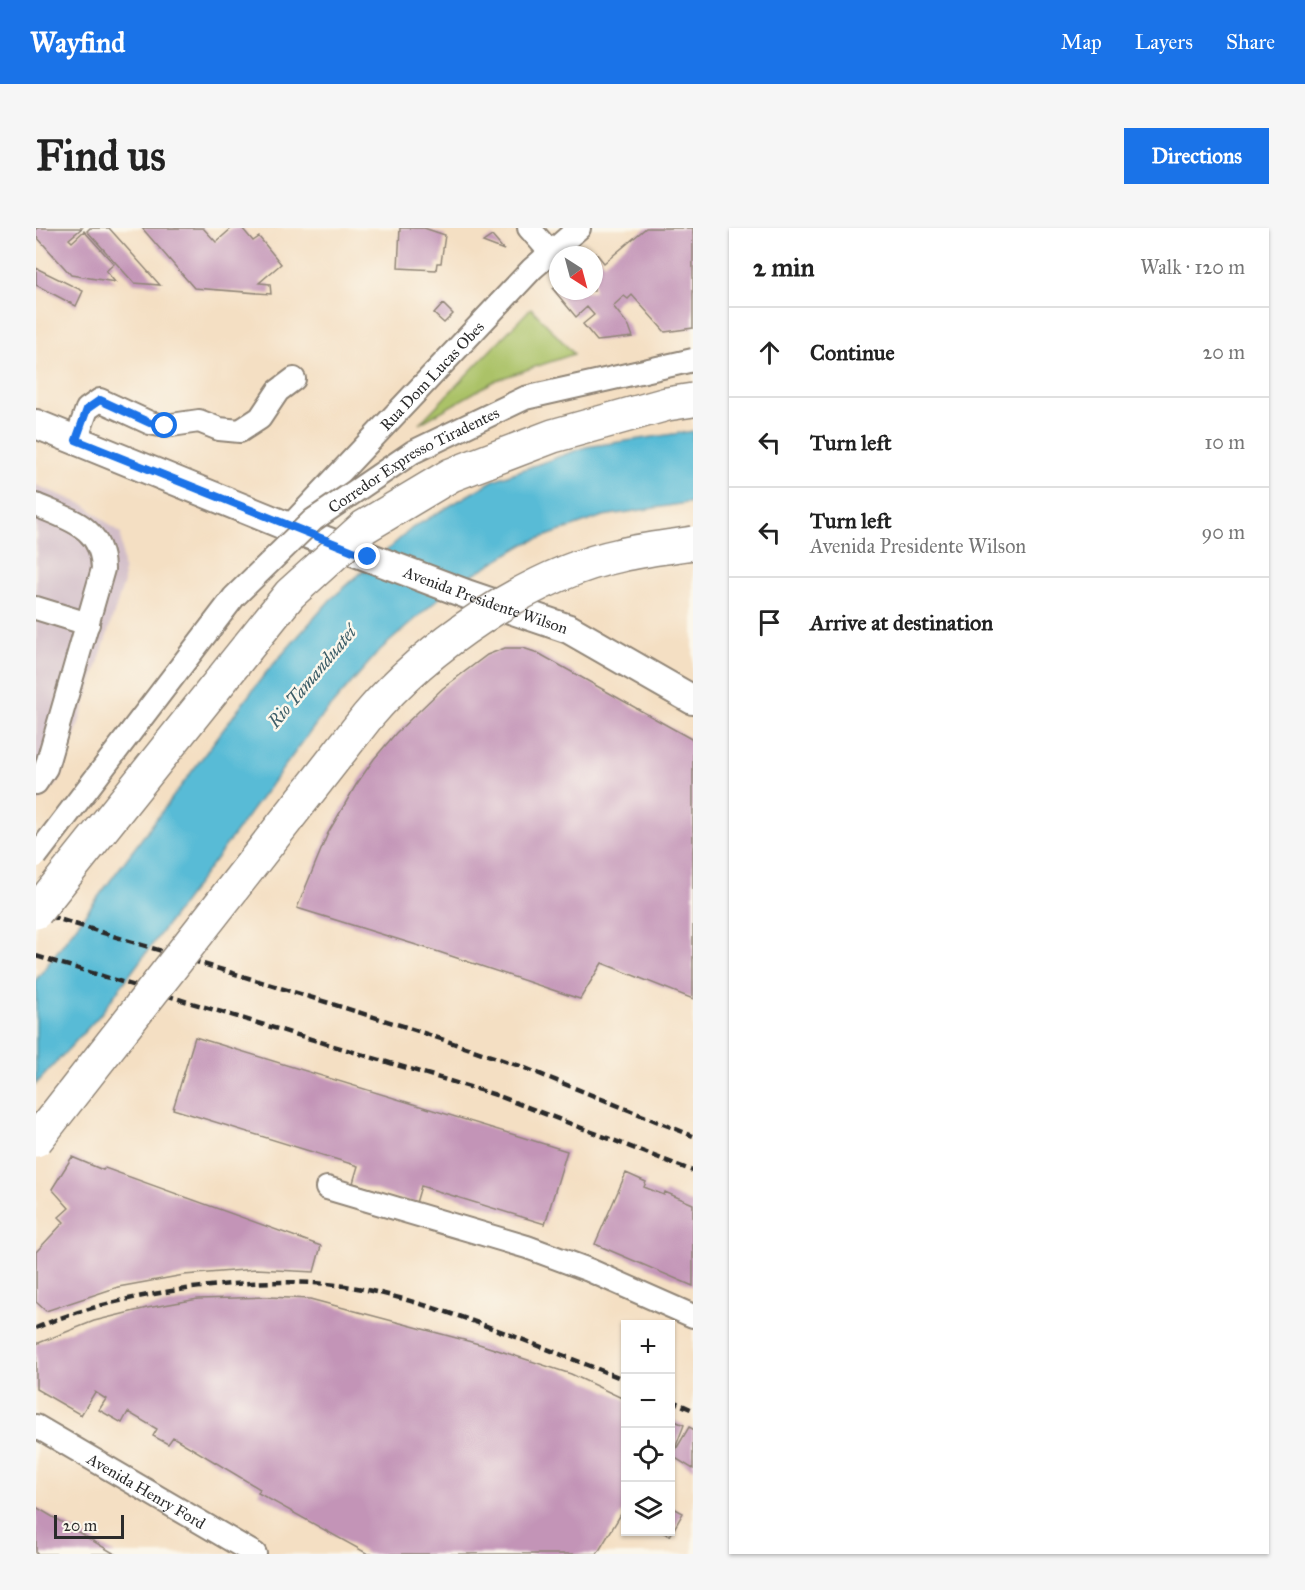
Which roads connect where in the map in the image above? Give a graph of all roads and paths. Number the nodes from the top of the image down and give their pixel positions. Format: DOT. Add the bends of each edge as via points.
graph roads {
  1 [pos="529,228"];
  2 [pos="579,228"];
  3 [pos="559,246"];
  4 [pos="549,251"];
  5 [pos="549,255"];
  6 [pos="693,360"];
  7 [pos="294,379"];
  8 [pos="693,400"];
  9 [pos="36,424"];
  10 [pos="76,440"];
  11 [pos="36,505"];
  12 [pos="289,527"];
  13 [pos="693,543"];
  14 [pos="36,608"];
  15 [pos="88,624"];
  16 [pos="693,700"];
  17 [pos="36,783"];
  18 [pos="36,856"];
  19 [pos="36,912"];
  20 [pos="36,1140"];
  21 [pos="327,1188"];
  22 [pos="693,1316"];
  23 [pos="36,1426"];
  24 [pos="255,1554"];
  1 -- 4 [label="street"];
  2 -- 3 [label="street, Rua Dom Lucas Obes"];
  5 -- 12 [label="street, Rua Dom Lucas Obes"];
  6 -- 18 [label="street, Corredor Expresso Tiradentes, bridge" via="525,398 413,452 313,520 234,597"];
  7 -- 10 [label="street" via="278,391 260,418 240,431 199,422 165,426 150,423 100,400 87,409"];
  8 -- 19 [label="highway, bridge" via="553,436 451,475 364,527 290,594"];
  9 -- 10 [label="main road, Avenida Presidente Wilson"];
  10 -- 12 [label="main road, Avenida Presidente Wilson"];
  11 -- 15 [label="street" via="90,531 99,542 102,575"];
  12 -- 16 [label="main road, Avenida Presidente Wilson" via="469,596 569,629"];
  13 -- 20 [label="highway, bridge" via="619,555 549,581 518,595 415,666 367,717"];
  14 -- 15 [label="street"];
  15 -- 17 [label="street" via="46,768"];
  21 -- 22 [label="street" via="527,1247"];
  23 -- 24 [label="street, Avenida Henry Ford"];
}
